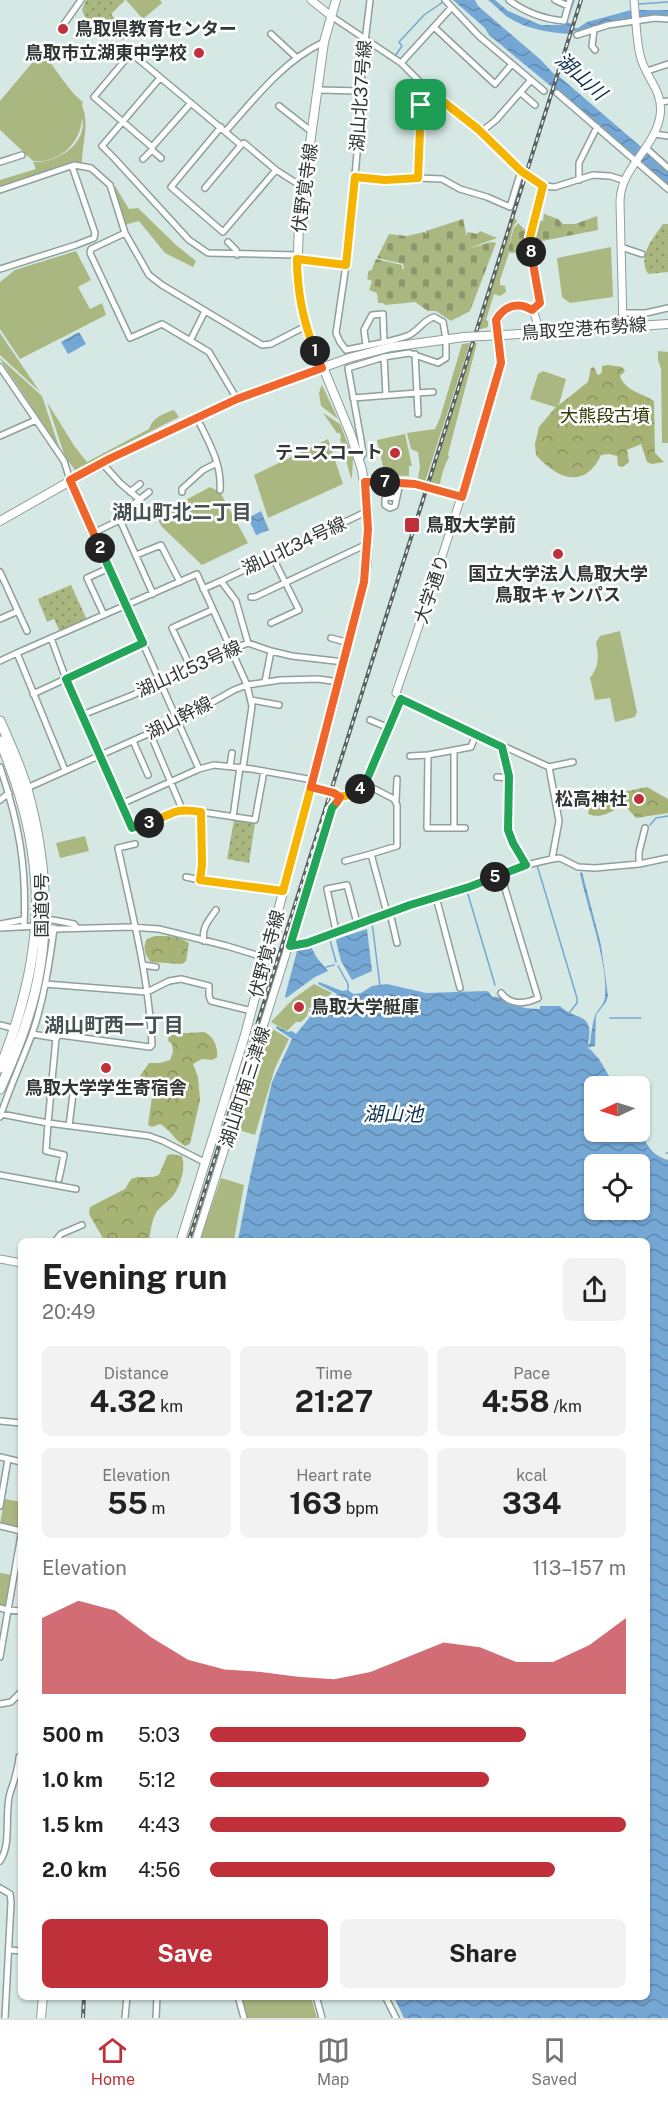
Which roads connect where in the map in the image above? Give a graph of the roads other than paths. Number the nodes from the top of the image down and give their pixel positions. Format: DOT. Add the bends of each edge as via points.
graph roads {
  1 [pos="81,0"];
  2 [pos="311,0"];
  3 [pos="336,0"];
  4 [pos="370,0"];
  5 [pos="445,0"];
  6 [pos="508,0"];
  7 [pos="555,0"];
  8 [pos="569,3"];
  9 [pos="634,4"];
  10 [pos="452,8"];
  11 [pos="332,16"];
  12 [pos="668,19"];
  13 [pos="636,21"];
  14 [pos="62,27"];
  15 [pos="434,27"];
  16 [pos="594,29"];
  17 [pos="271,34"];
  18 [pos="577,34"];
  19 [pos="364,39"];
  20 [pos="324,42"];
  21 [pos="595,50"];
  22 [pos="297,58"];
  23 [pos="401,63"];
  24 [pos="512,64"];
  25 [pos="668,64"];
  26 [pos="647,71"];
  27 [pos="160,78"];
  28 [pos="531,80"];
  29 [pos="426,88"];
  30 [pos="318,90"];
  31 [pos="361,91"];
  32 [pos="544,91"];
  33 [pos="521,93"];
  34 [pos="557,93"];
  35 [pos="665,102"];
  36 [pos="190,103"];
  37 [pos="535,105"];
  38 [pos="279,106"];
  39 [pos="123,122"];
  40 [pos="597,127"];
  41 [pos="223,129"];
  42 [pos="312,132"];
  43 [pos="481,132"];
  44 [pos="655,134"];
  45 [pos="668,136"];
  46 [pos="241,145"];
  47 [pos="152,148"];
  48 [pos="646,149"];
  49 [pos="22,155"];
  50 [pos="0,156"];
  51 [pos="161,158"];
  52 [pos="143,159"];
  53 [pos="3,161"];
  54 [pos="637,161"];
  55 [pos="72,166"];
  56 [pos="668,168"];
  57 [pos="276,170"];
  58 [pos="521,171"];
  59 [pos="355,177"];
  60 [pos="418,178"];
  61 [pos="579,180"];
  62 [pos="623,180"];
  63 [pos="543,186"];
  64 [pos="205,188"];
  65 [pos="304,188"];
  66 [pos="668,189"];
  67 [pos="0,190"];
  68 [pos="125,233"];
  69 [pos="228,242"];
  70 [pos="621,247"];
  71 [pos="642,254"];
  72 [pos="237,255"];
  73 [pos="297,257"];
  74 [pos="346,265"];
  75 [pos="0,269"];
  76 [pos="668,308"];
  77 [pos="532,310"];
  78 [pos="205,311"];
  79 [pos="622,313"];
  80 [pos="668,324"];
  81 [pos="306,326"];
  82 [pos="623,327"];
  83 [pos="540,332"];
  84 [pos="447,339"];
  85 [pos="190,341"];
  86 [pos="384,341"];
  87 [pos="366,345"];
  88 [pos="415,354"];
  89 [pos="384,357"];
  90 [pos="0,367"];
  91 [pos="322,368"];
  92 [pos="434,392"];
  93 [pos="417,393"];
  94 [pos="386,395"];
  95 [pos="353,398"];
  96 [pos="237,399"];
  97 [pos="418,414"];
  98 [pos="197,418"];
  99 [pos="36,420"];
  100 [pos="0,436"];
  101 [pos="359,460"];
  102 [pos="217,462"];
  103 [pos="102,463"];
  104 [pos="70,480"];
  105 [pos="365,482"];
  106 [pos="400,483"];
  107 [pos="140,484"];
  108 [pos="220,490"];
  109 [pos="130,492"];
  110 [pos="149,492"];
  111 [pos="182,492"];
  112 [pos="462,497"];
  113 [pos="395,498"];
  114 [pos="368,512"];
  115 [pos="0,521"];
  116 [pos="93,533"];
  117 [pos="368,544"];
  118 [pos="136,555"];
  119 [pos="272,556"];
  120 [pos="109,568"];
  121 [pos="0,572"];
  122 [pos="221,580"];
  123 [pos="180,582"];
  124 [pos="286,582"];
  125 [pos="204,589"];
  126 [pos="153,594"];
  127 [pos="251,597"];
  128 [pos="126,606"];
  129 [pos="212,610"];
  130 [pos="18,611"];
  131 [pos="104,615"];
  132 [pos="0,619"];
  133 [pos="271,623"];
  134 [pos="27,631"];
  135 [pos="51,638"];
  136 [pos="331,638"];
  137 [pos="143,643"];
  138 [pos="248,643"];
  139 [pos="349,643"];
  140 [pos="230,650"];
  141 [pos="271,651"];
  142 [pos="17,653"];
  143 [pos="0,661"];
  144 [pos="344,663"];
  145 [pos="190,666"];
  146 [pos="66,679"];
  147 [pos="159,681"];
  148 [pos="265,682"];
  149 [pos="339,682"];
  150 [pos="247,685"];
  151 [pos="33,694"];
  152 [pos="399,696"];
  153 [pos="251,700"];
  154 [pos="279,705"];
  155 [pos="82,715"];
  156 [pos="177,720"];
  157 [pos="370,720"];
  158 [pos="0,721"];
  159 [pos="389,728"];
  160 [pos="150,733"];
  161 [pos="476,734"];
  162 [pos="0,741"];
  163 [pos="133,741"];
  164 [pos="502,747"];
  165 [pos="454,750"];
  166 [pos="232,753"];
  167 [pos="99,755"];
  168 [pos="428,755"];
  169 [pos="410,756"];
  170 [pos="573,762"];
  171 [pos="230,766"];
  172 [pos="0,767"];
  173 [pos="549,767"];
  174 [pos="242,768"];
  175 [pos="199,769"];
  176 [pos="65,770"];
  177 [pos="264,771"];
  178 [pos="148,775"];
  179 [pos="498,777"];
  180 [pos="509,778"];
  181 [pos="397,779"];
  182 [pos="171,783"];
  183 [pos="312,783"];
  184 [pos="365,784"];
  185 [pos="27,788"];
  186 [pos="9,793"];
  187 [pos="340,797"];
  188 [pos="0,800"];
  189 [pos="396,801"];
  190 [pos="121,804"];
  191 [pos="182,809"];
  192 [pos="201,812"];
  193 [pos="233,817"];
  194 [pos="454,828"];
  195 [pos="465,828"];
  196 [pos="645,828"];
  197 [pos="135,844"];
  198 [pos="371,854"];
  199 [pos="668,858"];
  200 [pos="552,859"];
  201 [pos="345,861"];
  202 [pos="639,864"];
  203 [pos="526,865"];
  204 [pos="501,875"];
  205 [pos="186,877"];
  206 [pos="200,880"];
  207 [pos="283,891"];
  208 [pos="436,897"];
  209 [pos="216,910"];
  210 [pos="388,913"];
  211 [pos="22,920"];
  212 [pos="53,920"];
  213 [pos="357,923"];
  214 [pos="0,926"];
  215 [pos="24,927"];
  216 [pos="45,928"];
  217 [pos="77,928"];
  218 [pos="135,928"];
  219 [pos="336,931"];
  220 [pos="204,941"];
  221 [pos="397,943"];
  222 [pos="290,946"];
  223 [pos="266,958"];
  224 [pos="143,965"];
  225 [pos="156,968"];
  226 [pos="45,984"];
  227 [pos="460,988"];
  228 [pos="147,992"];
  229 [pos="501,993"];
  230 [pos="252,1011"];
  231 [pos="0,1025"];
  232 [pos="16,1029"];
  233 [pos="32,1034"];
  234 [pos="55,1038"];
  235 [pos="0,1068"];
  236 [pos="0,1089"];
  237 [pos="73,1094"];
  238 [pos="0,1115"];
  239 [pos="48,1123"];
  240 [pos="69,1126"];
  241 [pos="206,1163"];
  242 [pos="0,1174"];
  243 [pos="59,1179"];
  244 [pos="76,1189"];
  245 [pos="82,1225"];
  246 [pos="58,1238"];
  247 [pos="183,1238"];
  248 [pos="197,1238"];
  249 [pos="0,1259"];
  250 [pos="18,1262"];
  251 [pos="0,1421"];
  252 [pos="18,1423"];
  253 [pos="0,1457"];
  254 [pos="8,1459"];
  255 [pos="18,1461"];
  256 [pos="1,1498"];
  257 [pos="0,1506"];
  258 [pos="0,1526"];
  259 [pos="18,1532"];
  260 [pos="18,1552"];
  261 [pos="0,1608"];
  262 [pos="9,1610"];
  263 [pos="18,1611"];
  264 [pos="0,1657"];
  265 [pos="18,1695"];
  266 [pos="0,1704"];
  267 [pos="18,1764"];
  268 [pos="0,1861"];
  269 [pos="0,1888"];
  270 [pos="10,1950"];
  271 [pos="18,1951"];
  272 [pos="0,1958"];
  273 [pos="9,1958"];
  274 [pos="43,2000"];
  275 [pos="127,2000"];
  276 [pos="157,2000"];
  277 [pos="239,2000"];
  278 [pos="317,2000"];
  279 [pos="387,2000"];
  280 [pos="5,2018"];
  281 [pos="41,2018"];
  282 [pos="125,2018"];
  283 [pos="156,2018"];
  284 [pos="244,2018"];
  285 [pos="322,2018"];
  286 [pos="396,2018"];
  1 -- 14 [label="street"];
  2 -- 11 [label="street"];
  3 -- 11 [label="main road, 伏野覚寺線"];
  4 -- 19 [label="street, 湖山北37号線"];
  5 -- 10 [label="street"];
  6 -- 8 [label="street" via="548,20 564,21"];
  7 -- 8 [label="street"];
  9 -- 13 [label="street"];
  10 -- 15 [label="street"];
  10 -- 24 [label="street"];
  11 -- 19 [label="street"];
  11 -- 20 [label="main road, 伏野覚寺線"];
  12 -- 13 [label="street"];
  13 -- 16 [label="street"];
  13 -- 26 [label="street" via="641,58"];
  15 -- 23 [label="street"];
  15 -- 24 [label="street" via="495,84"];
  16 -- 18 [label="street"];
  16 -- 21 [label="street"];
  17 -- 22 [label="street"];
  19 -- 23 [label="street"];
  19 -- 31 [label="street, 湖山北37号線"];
  20 -- 22 [label="street"];
  20 -- 30 [label="main road, 伏野覚寺線"];
  22 -- 41 [label="street"];
  23 -- 29 [label="street"];
  24 -- 28 [label="street"];
  25 -- 26 [label="street"];
  26 -- 35 [label="street"];
  27 -- 36 [label="street"];
  27 -- 39 [label="street"];
  27 -- 39 [label="street" via="131,53 101,88 94,97"];
  28 -- 32 [label="street"];
  28 -- 33 [label="street"];
  29 -- 43 [label="street"];
  29 -- 60 [label="street" via="419,112"];
  30 -- 31 [label="street"];
  30 -- 42 [label="main road, 伏野覚寺線"];
  31 -- 59 [label="street, 湖山北37号線"];
  33 -- 37 [label="street"];
  33 -- 43 [label="street"];
  34 -- 40 [label="street"];
  35 -- 44 [label="street"];
  36 -- 41 [label="street"];
  36 -- 47 [label="street"];
  38 -- 42 [label="street"];
  39 -- 47 [label="street"];
  39 -- 72 [label="street" via="102,146 189,240 212,255"];
  40 -- 54 [label="street"];
  40 -- 61 [label="street" via="579,163"];
  41 -- 46 [label="street"];
  41 -- 57 [label="street" via="171,187 223,232"];
  42 -- 65 [label="main road, 伏野覚寺線"];
  43 -- 58 [label="street"];
  44 -- 45 [label="street"];
  44 -- 48 [label="street"];
  46 -- 57 [label="street" via="244,143"];
  46 -- 64 [label="street"];
  47 -- 51 [label="street"];
  47 -- 52 [label="street"];
  48 -- 54 [label="street"];
  48 -- 56 [label="street"];
  49 -- 53 [label="street"];
  50 -- 53 [label="street"];
  54 -- 62 [label="street"];
  54 -- 66 [label="street"];
  55 -- 67 [label="street"];
  55 -- 68 [label="street" via="91,168 110,185"];
  55 -- 75 [label="street" via="94,237"];
  57 -- 65 [label="street"];
  58 -- 60 [label="street" via="510,207 442,179"];
  58 -- 63 [label="street"];
  59 -- 60 [label="street"];
  59 -- 74 [label="street, 湖山北37号線"];
  61 -- 62 [label="street" via="599,175"];
  61 -- 63 [label="street" via="555,188"];
  62 -- 70 [label="street"];
  63 -- 77 [label="street" via="530,237 540,303"];
  65 -- 73 [label="main road, 伏野覚寺線"];
  68 -- 78 [label="street" via="149,275"];
  68 -- 85 [label="street" via="90,253 130,338 162,324"];
  69 -- 72 [label="street"];
  70 -- 71 [label="street"];
  70 -- 79 [label="street"];
  72 -- 73 [label="street"];
  73 -- 74 [label="street"];
  73 -- 81 [label="main road, 伏野覚寺線" via="297,284"];
  74 -- 87 [label="street, 湖山北37号線" via="336,333 346,350"];
  76 -- 79 [label="street"];
  77 -- 83 [label="street"];
  77 -- 112 [label="street, 大学通り" via="514,306 496,320 501,363"];
  78 -- 81 [label="street" via="262,345"];
  78 -- 85 [label="street"];
  79 -- 82 [label="street"];
  80 -- 82 [label="main road, 鳥取空港布勢線"];
  81 -- 91 [label="main road, 伏野覚寺線"];
  82 -- 83 [label="main road, 鳥取空港布勢線"];
  83 -- 84 [label="main road, 鳥取空港布勢線, bridge"];
  84 -- 86 [label="street, 湖山北37号線" via="443,322 434,317 410,334"];
  84 -- 88 [label="street" via="443,361"];
  84 -- 91 [label="main road, 鳥取空港布勢線" via="391,347"];
  85 -- 96 [label="street" via="209,352"];
  86 -- 87 [label="street, 湖山北37号線"];
  86 -- 87 [label="street" via="383,314 372,315 364,330"];
  88 -- 89 [label="street"];
  88 -- 93 [label="street"];
  89 -- 94 [label="street"];
  89 -- 95 [label="street" via="348,368"];
  90 -- 99 [label="street"];
  91 -- 96 [label="main road, 鳥取空港布勢線"];
  91 -- 101 [label="main road, 伏野覚寺線"];
  92 -- 93 [label="street"];
  93 -- 94 [label="street"];
  93 -- 97 [label="street"];
  94 -- 95 [label="street"];
  95 -- 101 [label="street" via="363,454"];
  96 -- 98 [label="main road, 鳥取空港布勢線"];
  98 -- 102 [label="street"];
  98 -- 103 [label="main road, 鳥取空港布勢線"];
  99 -- 100 [label="street"];
  99 -- 104 [label="street" via="64,461"];
  101 -- 105 [label="main road, 伏野覚寺線"];
  102 -- 108 [label="street"];
  102 -- 111 [label="street"];
  103 -- 104 [label="main road, 鳥取空港布勢線"];
  103 -- 109 [label="street"];
  104 -- 115 [label="main road, 鳥取空港布勢線"];
  104 -- 116 [label="street"];
  105 -- 106 [label="street"];
  105 -- 114 [label="main road, 伏野覚寺線"];
  106 -- 112 [label="street, bridge"];
  106 -- 113 [label="street"];
  107 -- 109 [label="street"];
  109 -- 110 [label="street" via="137,501"];
  112 -- 152 [label="street, 大学通り"];
  114 -- 117 [label="main road, 伏野覚寺線"];
  114 -- 119 [label="street, 湖山北34号線"];
  116 -- 118 [label="street" via="120,520"];
  116 -- 120 [label="street"];
  117 -- 124 [label="street"];
  117 -- 139 [label="main road, 伏野覚寺線" via="364,582"];
  118 -- 123 [label="street" via="161,545"];
  118 -- 126 [label="street"];
  119 -- 122 [label="street, 湖山北34号線"];
  119 -- 124 [label="street"];
  120 -- 128 [label="street"];
  120 -- 131 [label="street" via="87,578"];
  121 -- 130 [label="street"];
  122 -- 125 [label="street"];
  122 -- 138 [label="street, 湖山北53号線" via="236,601"];
  123 -- 125 [label="street" via="197,574"];
  123 -- 126 [label="street"];
  124 -- 127 [label="street"];
  124 -- 133 [label="street" via="299,610"];
  125 -- 129 [label="street"];
  126 -- 128 [label="street"];
  128 -- 131 [label="street"];
  128 -- 137 [label="street"];
  129 -- 140 [label="street"];
  129 -- 145 [label="street" via="172,628"];
  130 -- 132 [label="street"];
  130 -- 134 [label="street"];
  131 -- 135 [label="street"];
  135 -- 142 [label="street"];
  135 -- 146 [label="street"];
  136 -- 139 [label="street"];
  137 -- 146 [label="street"];
  137 -- 147 [label="street"];
  138 -- 140 [label="street, 湖山北53号線"];
  138 -- 141 [label="street"];
  139 -- 144 [label="main road, 伏野覚寺線"];
  140 -- 145 [label="street, 湖山北53号線"];
  140 -- 150 [label="street"];
  141 -- 144 [label="street"];
  141 -- 148 [label="street"];
  142 -- 143 [label="street"];
  142 -- 151 [label="street"];
  144 -- 149 [label="main road, 伏野覚寺線"];
  145 -- 147 [label="street, 湖山北53号線"];
  146 -- 151 [label="street"];
  146 -- 155 [label="street"];
  147 -- 155 [label="street, 湖山北53号線"];
  147 -- 156 [label="street"];
  148 -- 149 [label="street, 湖山幹線"];
  148 -- 150 [label="street, 湖山幹線"];
  149 -- 183 [label="main road, 伏野覚寺線"];
  150 -- 153 [label="street"];
  150 -- 156 [label="street, 湖山幹線"];
  151 -- 176 [label="street"];
  152 -- 159 [label="street, 大学通り"];
  152 -- 161 [label="street"];
  153 -- 154 [label="street"];
  153 -- 174 [label="street"];
  155 -- 167 [label="street"];
  156 -- 160 [label="street, 湖山幹線"];
  156 -- 175 [label="street"];
  157 -- 159 [label="street"];
  158 -- 185 [label="highway, 国道9号"];
  159 -- 184 [label="street, 大学通り"];
  160 -- 163 [label="street, 湖山幹線"];
  160 -- 182 [label="street"];
  161 -- 164 [label="street"];
  161 -- 165 [label="street" via="471,747"];
  162 -- 216 [label="highway, 国道9号" via="18,788 32,845 37,898"];
  163 -- 167 [label="street, 湖山幹線"];
  163 -- 178 [label="street"];
  164 -- 173 [label="street"];
  164 -- 180 [label="street"];
  165 -- 168 [label="street"];
  165 -- 194 [label="street"];
  166 -- 171 [label="street"];
  167 -- 176 [label="street, 湖山幹線"];
  167 -- 190 [label="street"];
  168 -- 169 [label="street"];
  168 -- 194 [label="street" via="427,828"];
  170 -- 173 [label="street"];
  171 -- 174 [label="street"];
  171 -- 175 [label="street"];
  172 -- 186 [label="street"];
  173 -- 200 [label="street" via="559,821"];
  174 -- 177 [label="street"];
  174 -- 193 [label="street"];
  175 -- 182 [label="street"];
  176 -- 185 [label="street, 湖山幹線"];
  177 -- 183 [label="street"];
  177 -- 193 [label="street" via="255,820"];
  179 -- 180 [label="street"];
  180 -- 203 [label="street" via="508,830"];
  181 -- 189 [label="street"];
  182 -- 190 [label="street"];
  182 -- 191 [label="street"];
  183 -- 187 [label="street"];
  183 -- 207 [label="main road, 伏野覚寺線"];
  184 -- 187 [label="street" via="353,794"];
  184 -- 189 [label="street"];
  185 -- 216 [label="highway, 国道9号" via="41,855"];
  186 -- 188 [label="street"];
  186 -- 215 [label="street" via="24,866"];
  187 -- 222 [label="street, 湖山町南三津線" via="332,808"];
  189 -- 198 [label="street" via="397,846"];
  190 -- 191 [label="street" via="132,828"];
  191 -- 192 [label="street"];
  192 -- 193 [label="street"];
  192 -- 206 [label="street"];
  194 -- 195 [label="street"];
  196 -- 202 [label="street"];
  197 -- 218 [label="street" via="118,848"];
  198 -- 201 [label="street"];
  198 -- 210 [label="street"];
  199 -- 202 [label="street"];
  200 -- 202 [label="street" via="560,858 584,868"];
  200 -- 203 [label="street"];
  203 -- 204 [label="street"];
  204 -- 208 [label="street"];
  204 -- 229 [label="street" via="538,998 520,1004"];
  205 -- 206 [label="street"];
  206 -- 207 [label="street"];
  207 -- 223 [label="main road, 伏野覚寺線"];
  208 -- 210 [label="street"];
  208 -- 227 [label="street"];
  209 -- 220 [label="street" via="204,928"];
  210 -- 213 [label="street"];
  210 -- 221 [label="street"];
  211 -- 214 [label="street"];
  212 -- 217 [label="street"];
  213 -- 219 [label="street"];
  213 -- 219 [label="street" via="347,885 327,890"];
  214 -- 215 [label="street"];
  215 -- 216 [label="street"];
  216 -- 217 [label="street"];
  216 -- 226 [label="street"];
  216 -- 232 [label="highway, 国道9号"];
  216 -- 236 [label="highway, 国道9号" via="28,1019"];
  217 -- 218 [label="street"];
  218 -- 220 [label="street" via="159,929"];
  218 -- 224 [label="street"];
  219 -- 222 [label="street"];
  220 -- 223 [label="street"];
  222 -- 248 [label="street, 湖山町南三津線"];
  223 -- 230 [label="main road, 伏野覚寺線"];
  224 -- 225 [label="street"];
  224 -- 228 [label="street"];
  226 -- 228 [label="street"];
  226 -- 233 [label="street"];
  228 -- 230 [label="street" via="180,979 209,986 211,1001"];
  228 -- 234 [label="street" via="150,1047 60,1035"];
  230 -- 241 [label="main road, 伏野覚寺線"];
  231 -- 232 [label="street"];
  232 -- 235 [label="highway, 国道9号"];
  233 -- 234 [label="street"];
  233 -- 238 [label="street"];
  234 -- 239 [label="street"];
  237 -- 240 [label="street"];
  238 -- 239 [label="street"];
  239 -- 240 [label="street"];
  239 -- 243 [label="street" via="46,1151 64,1155"];
  240 -- 241 [label="street" via="149,1136"];
  241 -- 247 [label="main road, 伏野覚寺線"];
  242 -- 244 [label="street"];
  245 -- 246 [label="street"];
  249 -- 250 [label="street"];
  251 -- 252 [label="street"];
  253 -- 254 [label="street"];
  254 -- 255 [label="street"];
  254 -- 256 [label="street"];
  256 -- 257 [label="street"];
  258 -- 259 [label="street"];
  260 -- 262 [label="street"];
  261 -- 262 [label="street"];
  262 -- 263 [label="street"];
  262 -- 264 [label="street"];
  265 -- 266 [label="street" via="11,1702"];
  267 -- 268 [label="street"];
  269 -- 270 [label="street" via="11,1898"];
  270 -- 271 [label="street"];
  270 -- 273 [label="street"];
  272 -- 273 [label="street"];
  273 -- 280 [label="street"];
  274 -- 281 [label="main road"];
  275 -- 282 [label="street"];
  276 -- 283 [label="street"];
  277 -- 284 [label="street"];
  278 -- 285 [label="street"];
  279 -- 286 [label="street"];
}
